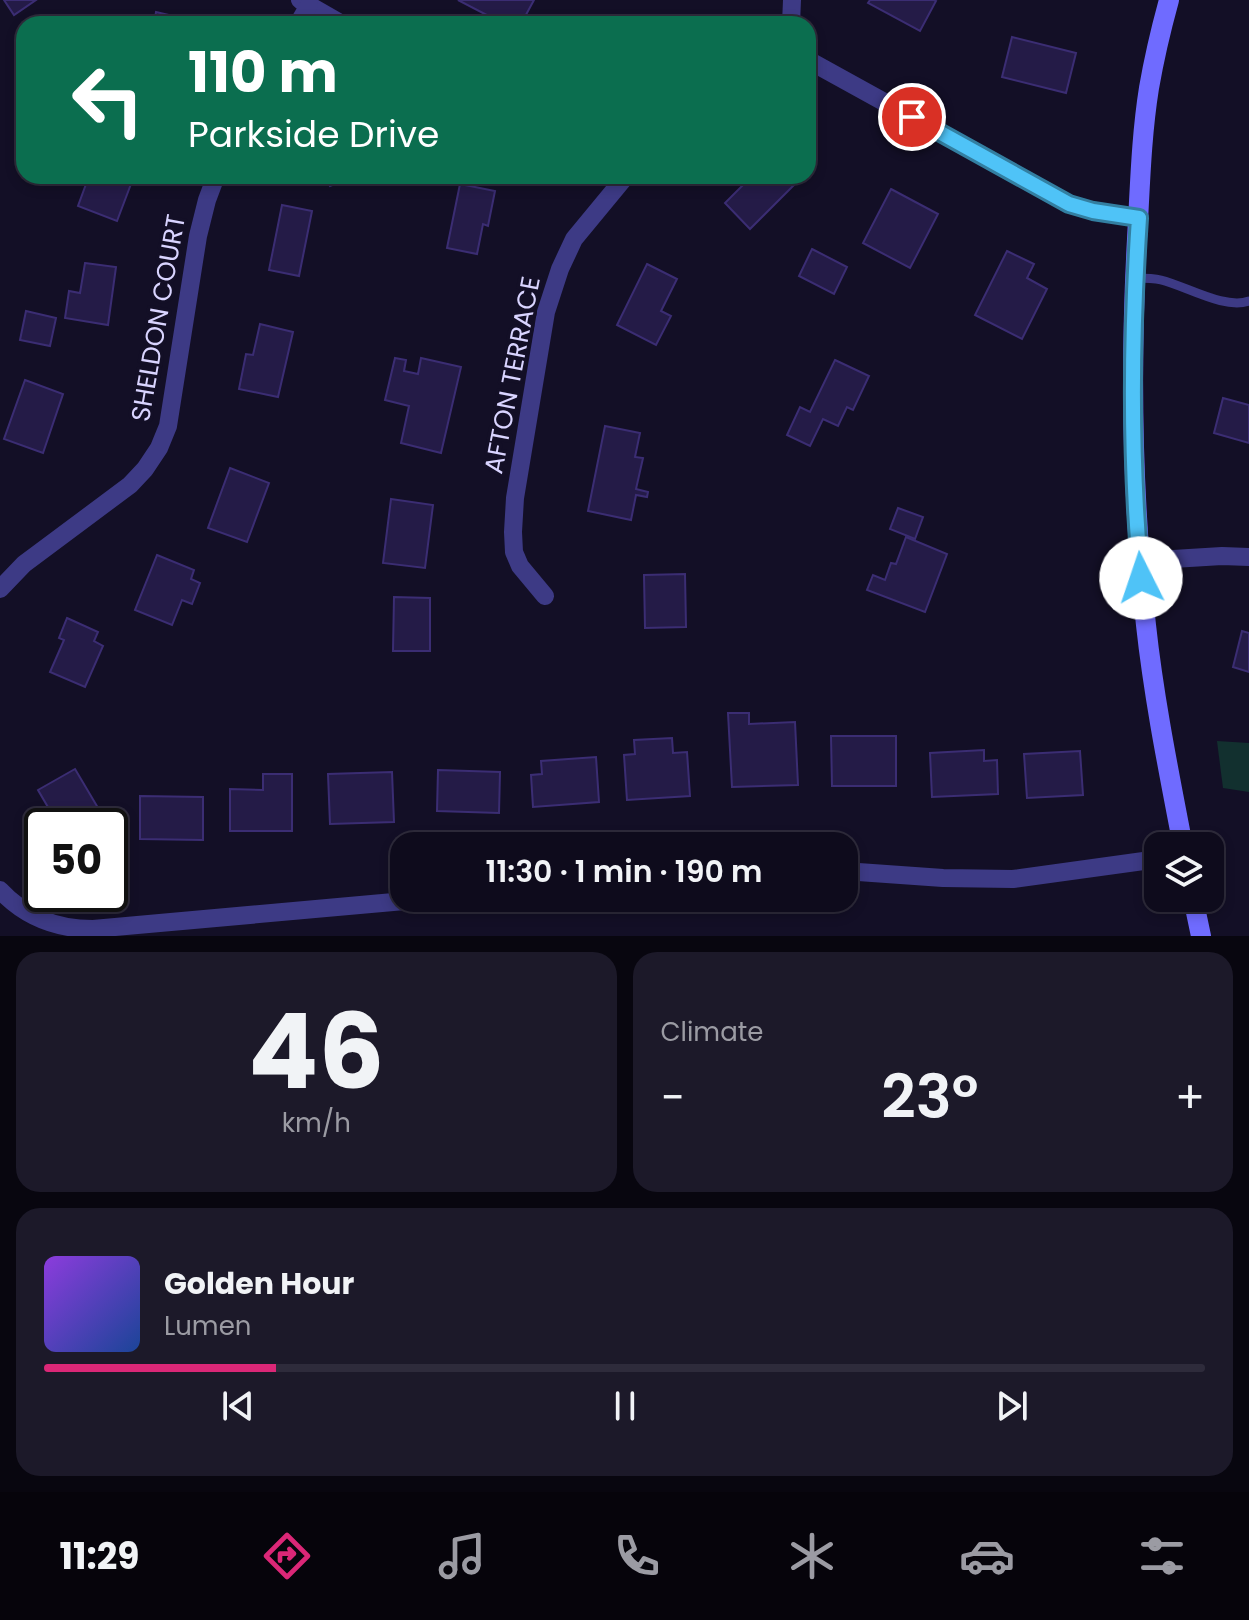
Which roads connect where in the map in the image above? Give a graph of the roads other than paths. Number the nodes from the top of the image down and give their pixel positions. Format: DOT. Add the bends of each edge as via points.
graph roads {
  1 [pos="1169,0"];
  2 [pos="304,3"];
  3 [pos="328,16"];
  4 [pos="816,64"];
  5 [pos="213,184"];
  6 [pos="615,184"];
  7 [pos="1139,218"];
  8 [pos="1135,278"];
  9 [pos="1249,301"];
  10 [pos="1249,557"];
  11 [pos="1140,561"];
  12 [pos="0,589"];
  13 [pos="545,596"];
  14 [pos="1180,832"];
  15 [pos="1144,861"];
  16 [pos="858,872"];
  17 [pos="390,902"];
  18 [pos="4,903"];
  19 [pos="1196,912"];
  20 [pos="1201,936"];
  1 -- 7 [label="main road" via="1149,88"];
  2 -- 3 [label="street"];
  4 -- 7 [label="street" via="1069,204"];
  5 -- 12 [label="street, SHELDON COURT" via="198,236 168,426 159,448 130,485 24,564"];
  6 -- 13 [label="street, AFTON TERRACE" via="574,239 546,312 513,532 520,566"];
  7 -- 8 [label="main road"];
  8 -- 9 [label="lane" via="1159,279 1229,303"];
  8 -- 11 [label="main road" via="1133,402"];
  10 -- 11 [label="street"];
  11 -- 14 [label="main road"];
  15 -- 16 [label="street" via="1013,879"];
  17 -- 18 [label="street" via="93,929 53,925"];
  19 -- 20 [label="main road"];
}
